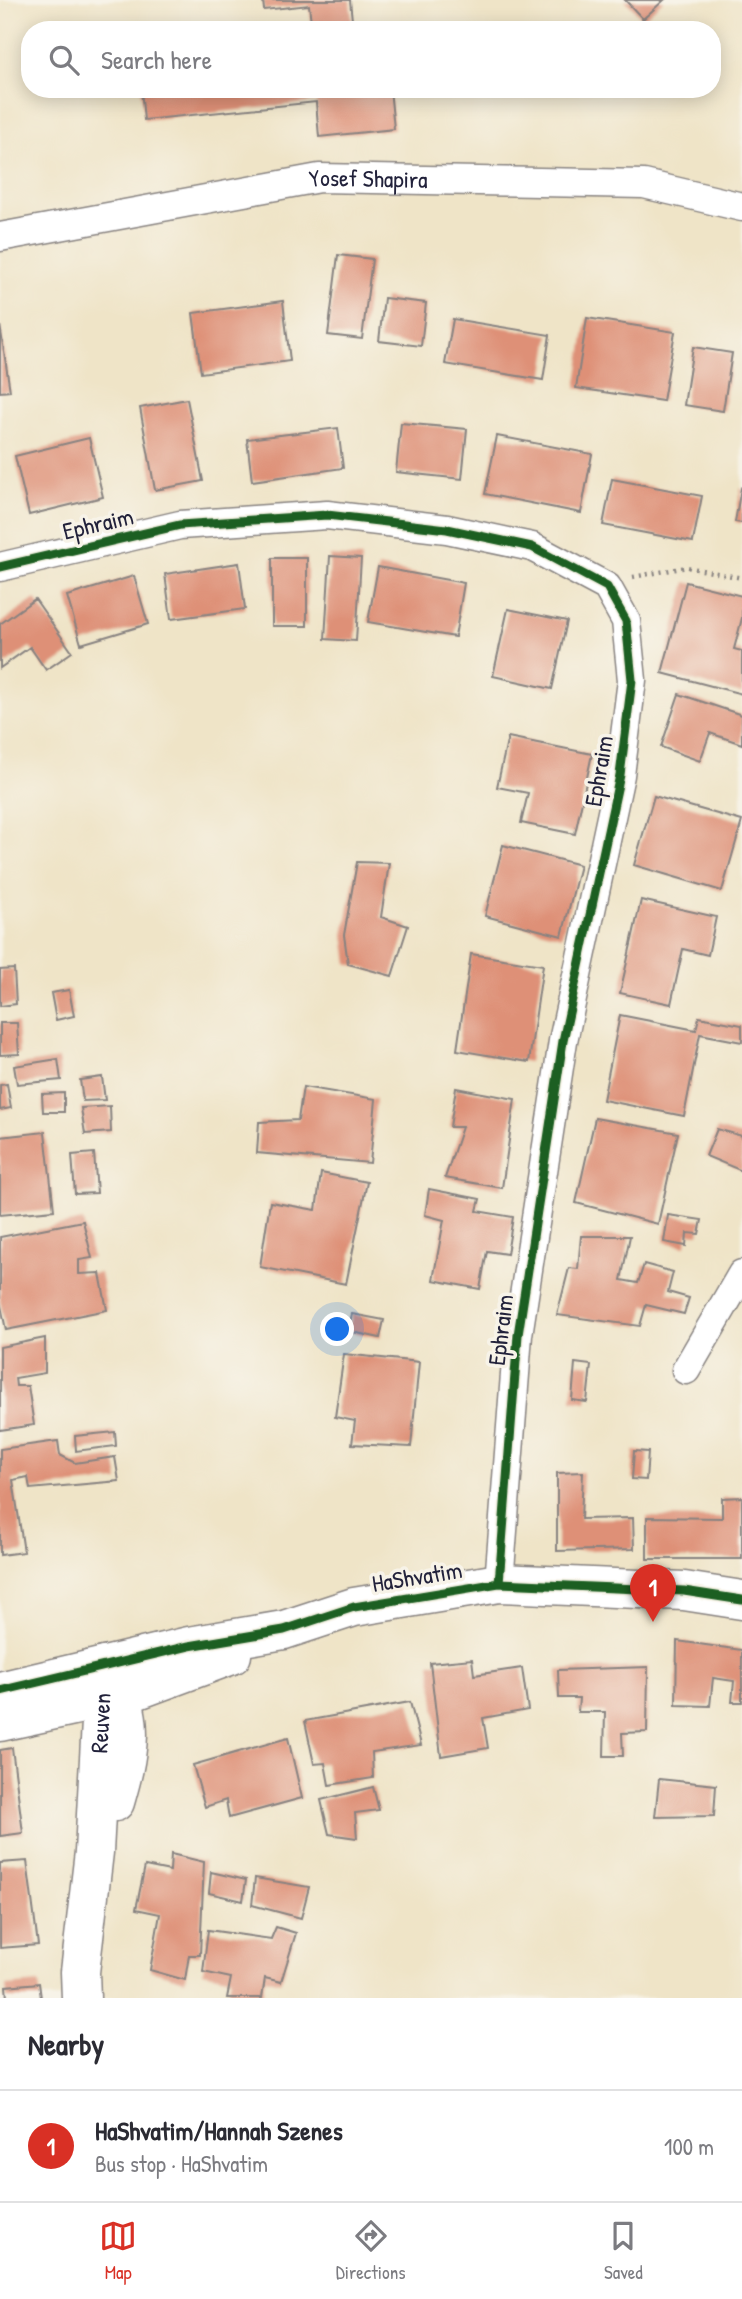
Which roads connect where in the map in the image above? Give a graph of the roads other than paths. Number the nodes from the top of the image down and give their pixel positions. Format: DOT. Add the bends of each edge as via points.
graph roads {
  1 [pos="742,207"];
  2 [pos="0,237"];
  3 [pos="0,567"];
  4 [pos="742,1274"];
  5 [pos="686,1370"];
  6 [pos="499,1583"];
  7 [pos="742,1600"];
  8 [pos="284,1630"];
  9 [pos="208,1665"];
  10 [pos="110,1687"];
  11 [pos="0,1691"];
  12 [pos="14,1719"];
  13 [pos="113,1767"];
  14 [pos="81,1998"];
  1 -- 2 [label="street, Yosef Shapira" via="644,184 319,178"];
  3 -- 6 [label="street, Ephraim" via="180,525 327,515 447,529 532,547 607,587 626,621 632,680 620,775 563,1041 518,1335"];
  4 -- 5 [label="street"];
  6 -- 7 [label="street, HaShvatim" via="684,1591"];
  6 -- 8 [label="street, HaShvatim" via="354,1607"];
  8 -- 9 [label="street"];
  8 -- 10 [label="street, HaShvatim" via="189,1646"];
  9 -- 10 [label="street"];
  9 -- 13 [label="street" via="161,1702"];
  10 -- 11 [label="street"];
  10 -- 12 [label="street"];
  10 -- 13 [label="street, Reuven" via="128,1721"];
  12 -- 13 [label="street" via="60,1732"];
  13 -- 14 [label="street, Reuven" via="114,1806 94,1852"];
}
